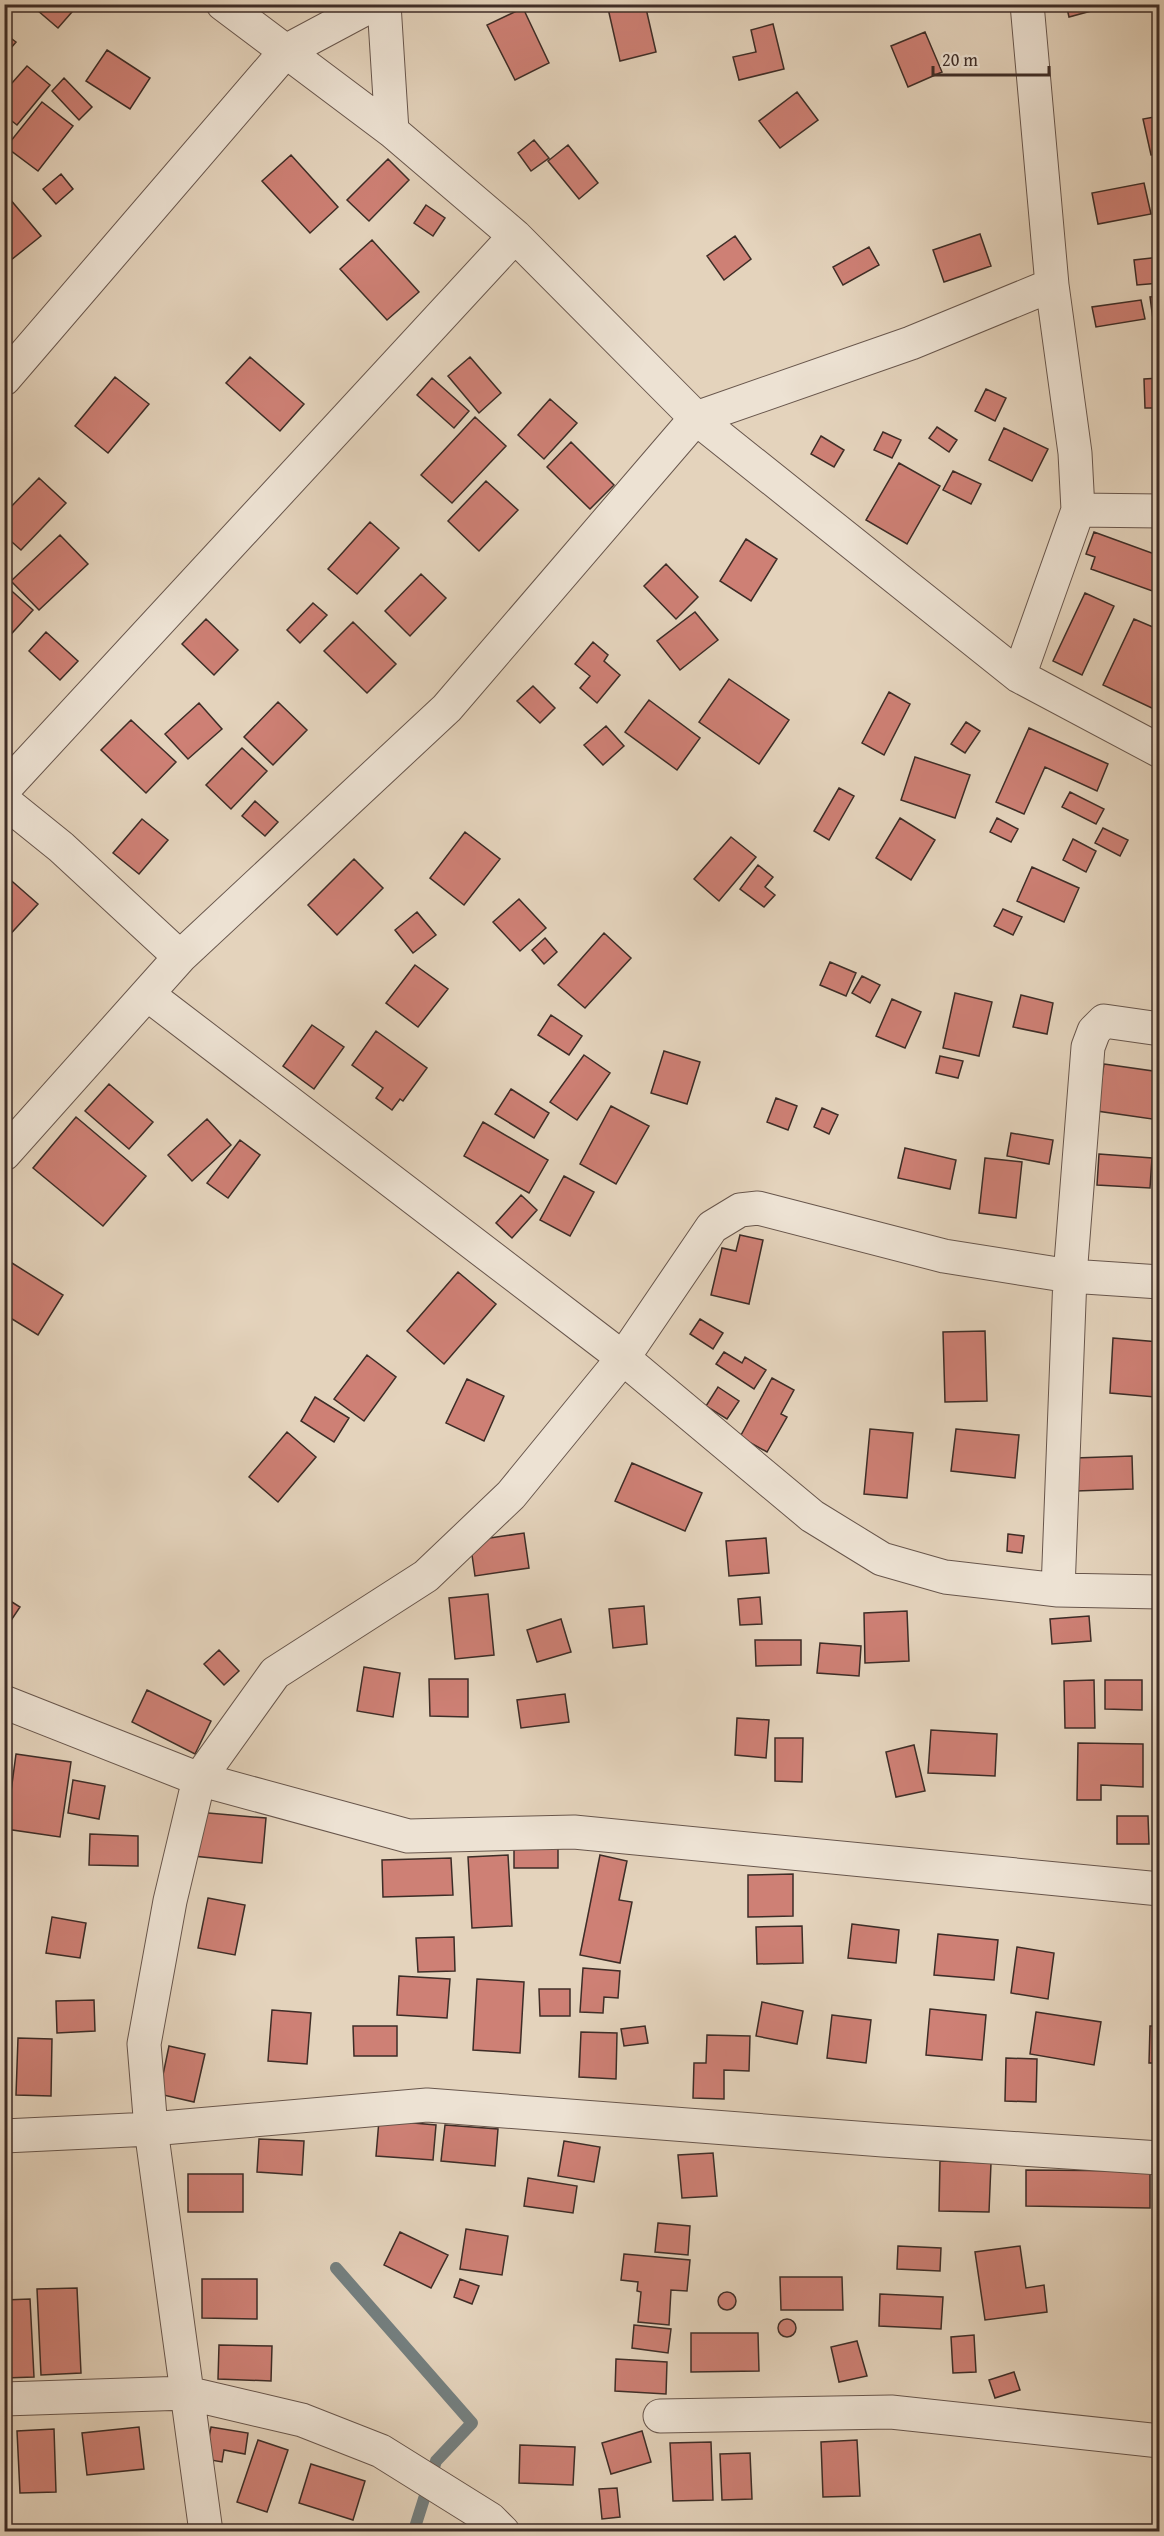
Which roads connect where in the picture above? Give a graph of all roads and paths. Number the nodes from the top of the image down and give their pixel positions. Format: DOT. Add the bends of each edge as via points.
graph roads {
  1 [pos="223,4"];
  2 [pos="374,4"];
  3 [pos="384,4"];
  4 [pos="1027,4"];
  5 [pos="286,51"];
  6 [pos="392,131"];
  7 [pos="515,236"];
  8 [pos="1052,285"];
  9 [pos="4,379"];
  10 [pos="696,418"];
  11 [pos="1078,510"];
  12 [pos="1160,512"];
  13 [pos="1019,676"];
  14 [pos="1160,751"];
  15 [pos="4,789"];
  16 [pos="4,801"];
  17 [pos="180,957"];
  18 [pos="147,994"];
  19 [pos="1160,1029"];
  20 [pos="4,1154"];
  21 [pos="1070,1276"];
  22 [pos="1160,1282"];
  23 [pos="623,1358"];
  24 [pos="1058,1590"];
  25 [pos="1160,1592"];
  26 [pos="4,1702"];
  27 [pos="199,1779"];
  28 [pos="1160,1889"];
  29 [pos="151,2129"];
  30 [pos="4,2136"];
  31 [pos="1160,2158"];
  32 [pos="187,2393"];
  33 [pos="4,2399"];
  34 [pos="660,2416"];
  35 [pos="1160,2441"];
  36 [pos="206,2532"];
  37 [pos="503,2532"];
  1 -- 5 [label="street"];
  2 -- 5 [label="street"];
  3 -- 6 [label="street"];
  4 -- 8 [label="street"];
  5 -- 6 [label="street"];
  5 -- 9 [label="street"];
  6 -- 7 [label="street"];
  7 -- 10 [label="street"];
  7 -- 15 [label="street"];
  8 -- 10 [label="street" via="911,343"];
  8 -- 11 [label="street" via="1075,453"];
  10 -- 13 [label="street"];
  10 -- 17 [label="street" via="447,708"];
  11 -- 12 [label="street"];
  11 -- 13 [label="street"];
  13 -- 14 [label="street"];
  16 -- 17 [label="street" via="61,847"];
  17 -- 18 [label="street"];
  18 -- 20 [label="street"];
  18 -- 23 [label="street"];
  19 -- 21 [label="street" via="1104,1021 1094,1031 1088,1047"];
  21 -- 22 [label="street"];
  21 -- 23 [label="street" via="944,1256 758,1208 740,1210 712,1227"];
  21 -- 24 [label="street"];
  23 -- 24 [label="street" via="812,1516 882,1559 945,1577"];
  23 -- 27 [label="street" via="511,1496 426,1576 275,1673"];
  24 -- 25 [label="street"];
  26 -- 27 [label="street"];
  27 -- 28 [label="street" via="408,1836 574,1832"];
  27 -- 29 [label="street" via="170,1901 144,2044"];
  29 -- 30 [label="street"];
  29 -- 31 [label="street" via="427,2105"];
  29 -- 32 [label="street"];
  32 -- 33 [label="street"];
  32 -- 36 [label="street"];
  32 -- 37 [label="street" via="302,2420 381,2451 490,2518"];
  34 -- 35 [label="street" via="891,2412"];
}
